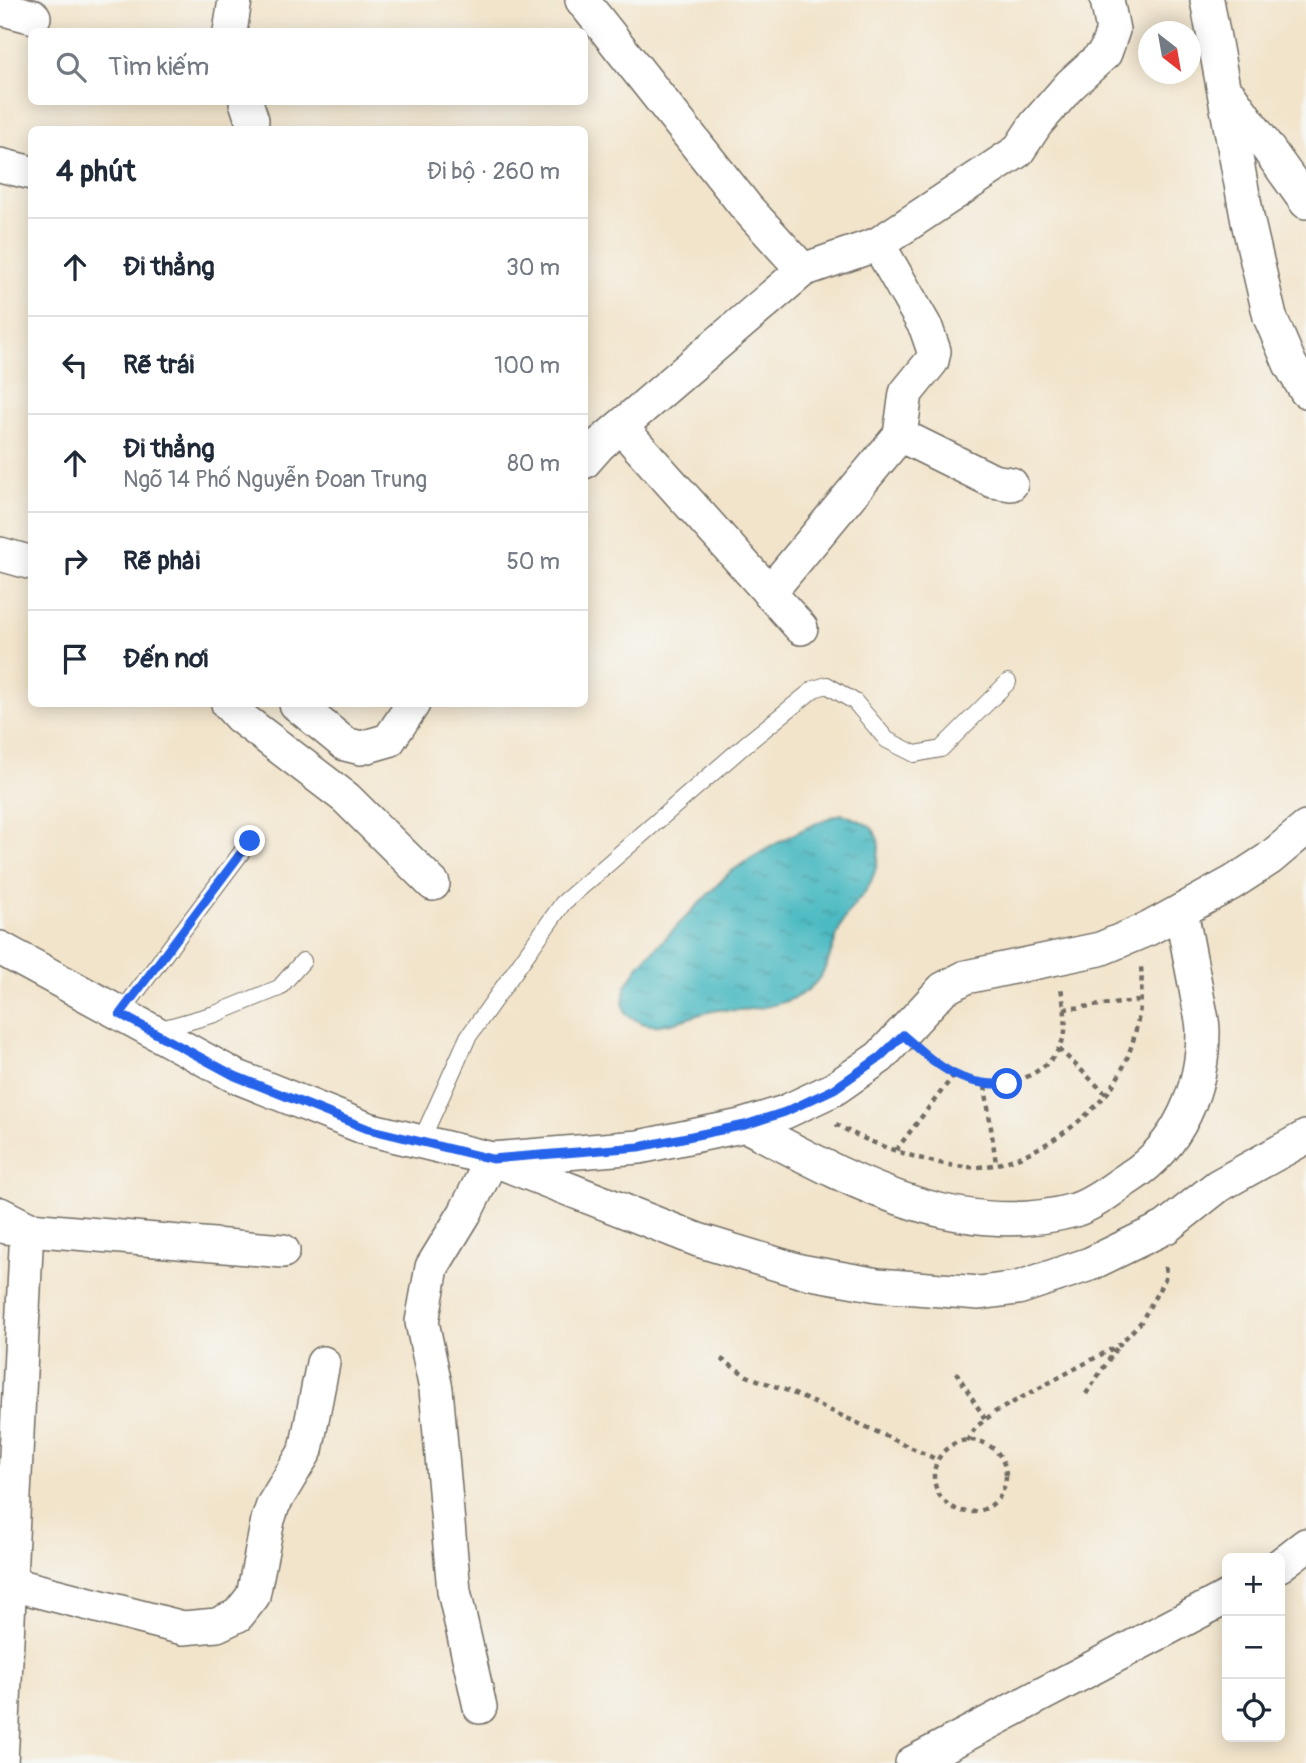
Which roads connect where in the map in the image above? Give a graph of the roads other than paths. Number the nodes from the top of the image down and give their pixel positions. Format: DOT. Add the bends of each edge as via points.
graph roads {
  1 [pos="235,0"];
  2 [pos="582,0"];
  3 [pos="1107,0"];
  4 [pos="1208,0"];
  5 [pos="0,8"];
  6 [pos="34,17"];
  7 [pos="231,28"];
  8 [pos="1225,90"];
  9 [pos="0,165"];
  10 [pos="28,172"];
  11 [pos="1306,202"];
  12 [pos="878,244"];
  13 [pos="803,270"];
  14 [pos="1306,391"];
  15 [pos="621,427"];
  16 [pos="900,435"];
  17 [pos="588,457"];
  18 [pos="1012,484"];
  19 [pos="0,554"];
  20 [pos="28,562"];
  21 [pos="769,593"];
  22 [pos="802,628"];
  23 [pos="1008,682"];
  24 [pos="231,707"];
  25 [pos="300,707"];
  26 [pos="411,707"];
  27 [pos="1306,828"];
  28 [pos="250,841"];
  29 [pos="433,884"];
  30 [pos="1181,911"];
  31 [pos="0,948"];
  32 [pos="303,961"];
  33 [pos="120,1014"];
  34 [pos="152,1031"];
  35 [pos="745,1125"];
  36 [pos="1306,1137"];
  37 [pos="435,1145"];
  38 [pos="492,1159"];
  39 [pos="9,1223"];
  40 [pos="283,1251"];
  41 [pos="12,1286"];
  42 [pos="323,1363"];
  43 [pos="1306,1545"];
  44 [pos="1285,1561"];
  45 [pos="6,1581"];
  46 [pos="1222,1600"];
  47 [pos="480,1707"];
  48 [pos="1,1763"];
  49 [pos="912,1763"];
  1 -- 7 [label="street"];
  2 -- 13 [label="street" via="746,206"];
  3 -- 12 [label="street" via="1113,30 1105,53 1070,85 1018,151"];
  4 -- 8 [label="street"];
  5 -- 6 [label="street"];
  8 -- 11 [label="street"];
  8 -- 14 [label="street" via="1270,317"];
  9 -- 10 [label="street"];
  12 -- 13 [label="street"];
  12 -- 16 [label="street" via="926,328 934,351 906,393"];
  13 -- 15 [label="street"];
  15 -- 17 [label="street"];
  15 -- 21 [label="street"];
  16 -- 18 [label="street" via="993,481"];
  16 -- 21 [label="street"];
  19 -- 20 [label="street"];
  21 -- 22 [label="street"];
  23 -- 37 [label="lane" via="941,749 915,754 887,740 855,702 827,685 814,689 563,903 468,1037"];
  24 -- 29 [label="street" via="346,798"];
  25 -- 26 [label="street" via="345,744 361,748 389,740"];
  27 -- 30 [label="street" via="1269,859"];
  28 -- 33 [label="lane"];
  30 -- 35 [label="street" via="1100,949 966,977 943,989 903,1035 858,1074 785,1112"];
  30 -- 35 [label="street" via="1203,1029 1199,1077 1177,1128 1160,1151 1140,1171 1078,1209 1018,1220 919,1206 850,1181"];
  31 -- 33 [label="street"];
  32 -- 34 [label="lane" via="279,988 215,1014"];
  33 -- 34 [label="street"];
  34 -- 37 [label="street" via="235,1076 368,1129"];
  35 -- 38 [label="street" via="639,1147"];
  36 -- 38 [label="street" via="1218,1186 1166,1227 1090,1264 1018,1287 979,1293 878,1285 800,1271 698,1240"];
  37 -- 38 [label="street"];
  38 -- 47 [label="street" via="432,1267 422,1322 436,1389 454,1591"];
  39 -- 40 [label="street"];
  39 -- 41 [label="street"];
  41 -- 45 [label="street"];
  42 -- 45 [label="street" via="306,1450 273,1505 254,1596 238,1615 217,1625 183,1628"];
  43 -- 44 [label="street"];
  45 -- 48 [label="street"];
  46 -- 49 [label="street"];
}
